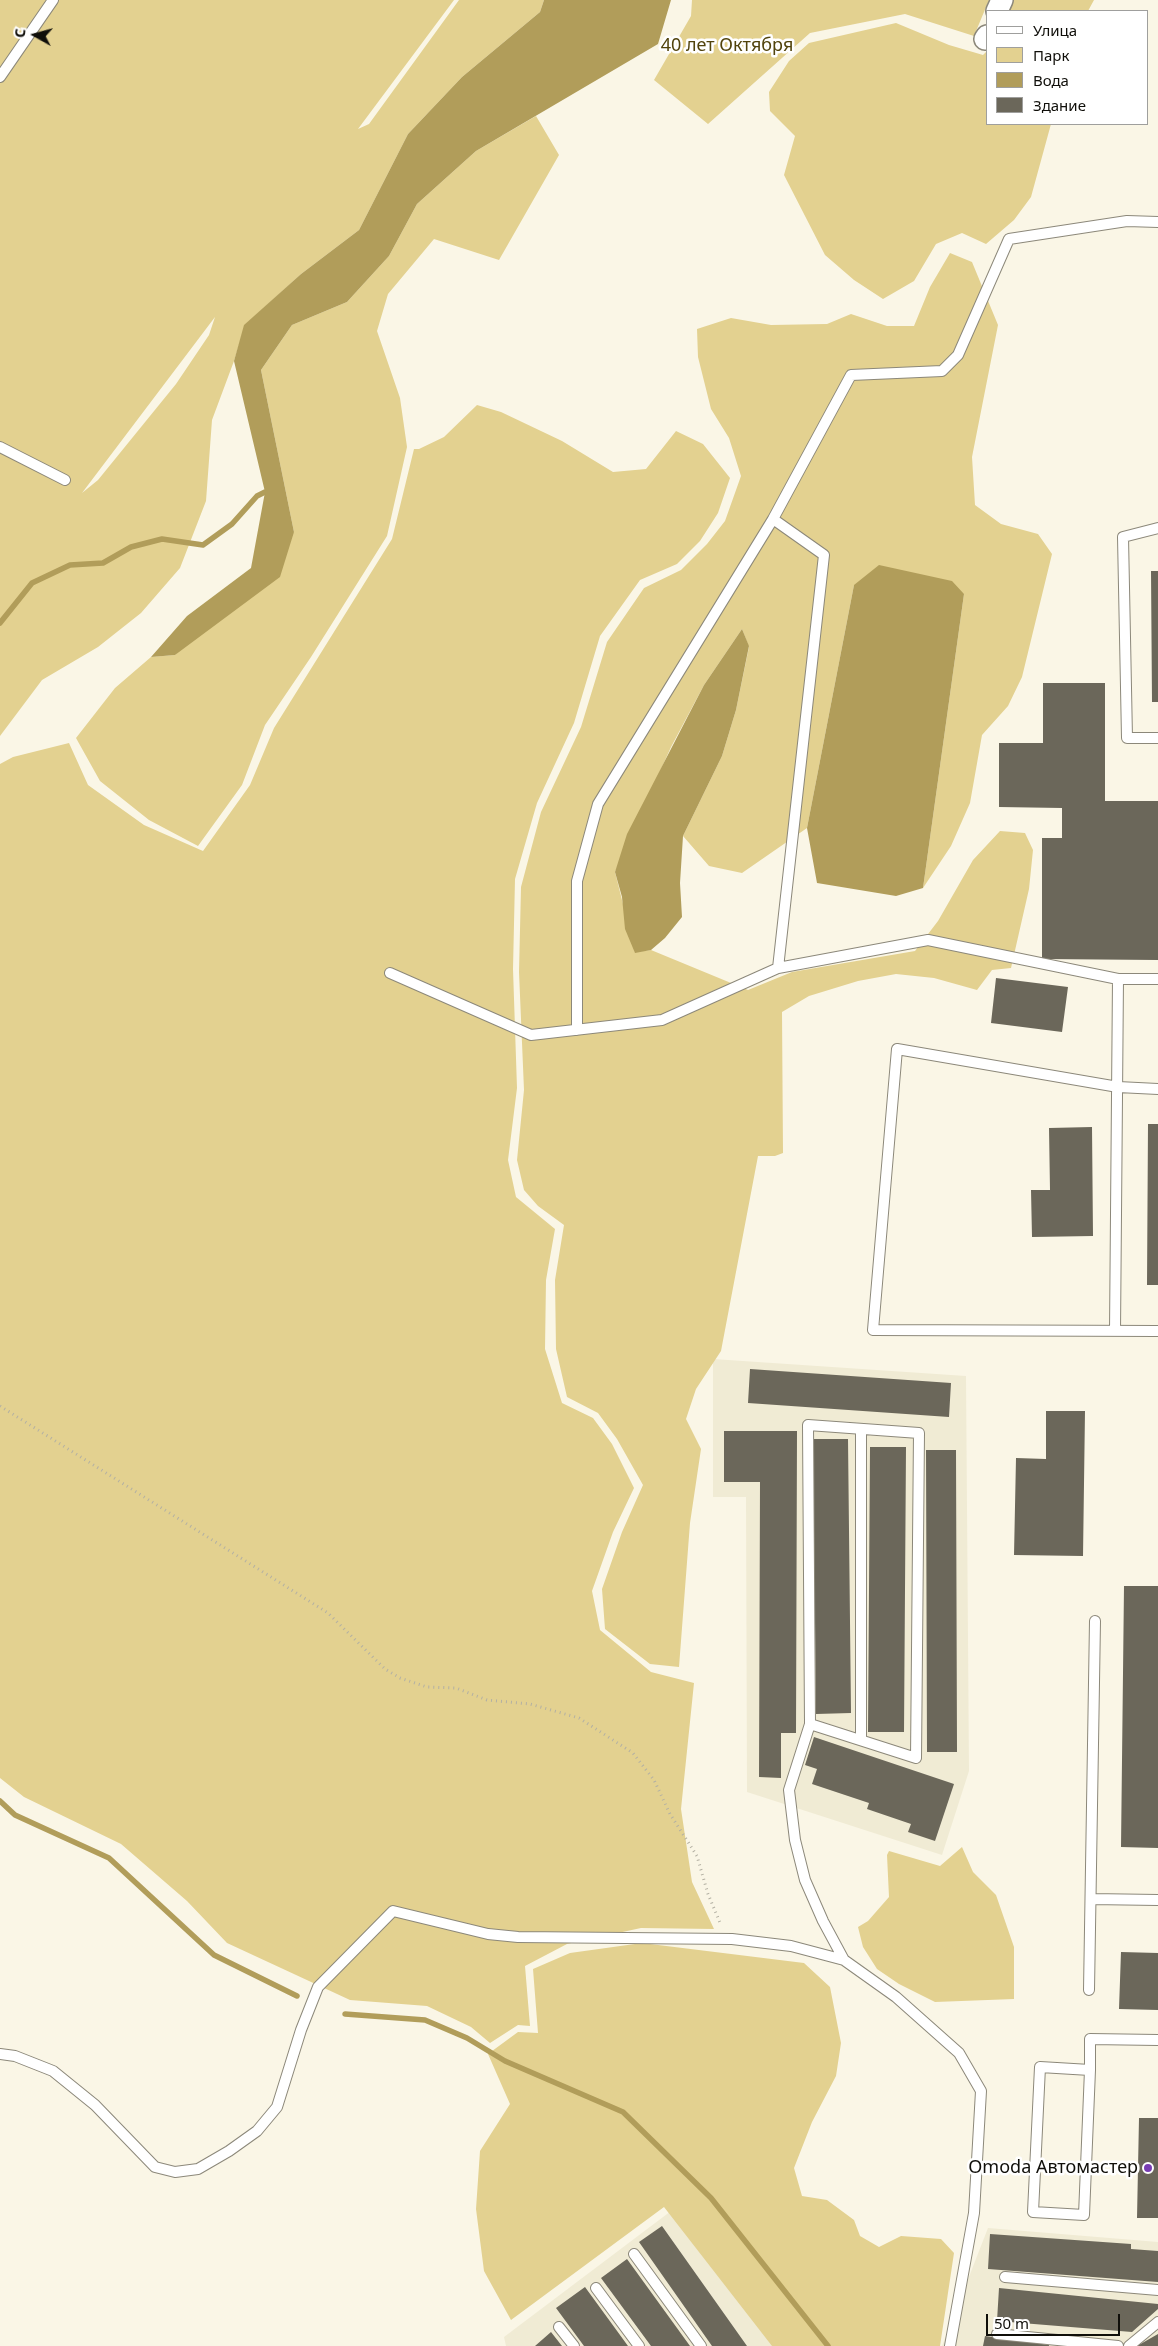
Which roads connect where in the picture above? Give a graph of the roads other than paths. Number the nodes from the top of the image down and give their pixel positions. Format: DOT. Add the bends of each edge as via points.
graph roads {
  1 [pos="54,0"];
  2 [pos="0,77"];
  3 [pos="1158,222"];
  4 [pos="0,447"];
  5 [pos="65,480"];
  6 [pos="773,519"];
  7 [pos="1158,528"];
  8 [pos="1158,738"];
  9 [pos="778,968"];
  10 [pos="390,973"];
  11 [pos="1118,980"];
  12 [pos="1158,980"];
  13 [pos="577,1030"];
  14 [pos="1118,1087"];
  15 [pos="1158,1089"];
  16 [pos="1115,1331"];
  17 [pos="1158,1331"];
  18 [pos="861,1430"];
  19 [pos="1095,1621"];
  20 [pos="810,1724"];
  21 [pos="860,1740"];
  22 [pos="1091,1899"];
  23 [pos="1158,1900"];
  24 [pos="844,1960"];
  25 [pos="1089,1990"];
  26 [pos="1158,2040"];
  27 [pos="0,2054"];
  28 [pos="1090,2070"];
  29 [pos="634,2254"];
  30 [pos="1005,2277"];
  31 [pos="596,2288"];
  32 [pos="1158,2290"];
  33 [pos="1158,2322"];
  34 [pos="559,2327"];
  35 [pos="997,2334"];
  36 [pos="574,2346"];
  37 [pos="639,2346"];
  38 [pos="701,2346"];
  39 [pos="950,2346"];
  40 [pos="1118,2346"];
  41 [pos="1129,2346"];
  1 -- 2 [label="lane"];
  3 -- 6 [label="lane" via="1126,221 1009,240 958,355 942,371 850,375"];
  4 -- 5 [label="lane"];
  6 -- 9 [label="lane" via="824,555"];
  6 -- 13 [label="lane" via="598,804 577,881"];
  7 -- 8 [label="lane" via="1123,538 1126,738"];
  9 -- 11 [label="lane" via="928,940"];
  9 -- 13 [label="lane" via="662,1020"];
  10 -- 13 [label="lane" via="531,1035"];
  11 -- 12 [label="lane"];
  11 -- 14 [label="lane"];
  14 -- 15 [label="lane"];
  14 -- 16 [label="lane"];
  14 -- 16 [label="lane" via="897,1049 873,1330"];
  16 -- 17 [label="lane"];
  18 -- 20 [label="lane" via="808,1425"];
  18 -- 21 [label="lane"];
  18 -- 21 [label="lane" via="919,1434 916,1758"];
  19 -- 22 [label="lane"];
  20 -- 21 [label="lane"];
  20 -- 24 [label="lane" via="789,1790 795,1840 805,1880"];
  22 -- 23 [label="lane"];
  22 -- 25 [label="lane"];
  24 -- 27 [label="lane" via="791,1946 732,1939 488,1934 393,1911 318,1986 277,2107 257,2131 229,2151 198,2169 176,2172 155,2166 95,2105 53,2071 15,2056"];
  24 -- 39 [label="lane" via="896,1997 958,2053 981,2091 974,2213"];
  26 -- 28 [label="lane" via="1090,2039"];
  28 -- 28 [label="lane" via="1040,2067 1033,2212 1084,2215"];
  29 -- 38 [label="lane"];
  30 -- 32 [label="lane"];
  31 -- 37 [label="lane"];
  33 -- 41 [label="lane"];
  34 -- 36 [label="lane"];
  35 -- 40 [label="lane"];
}
